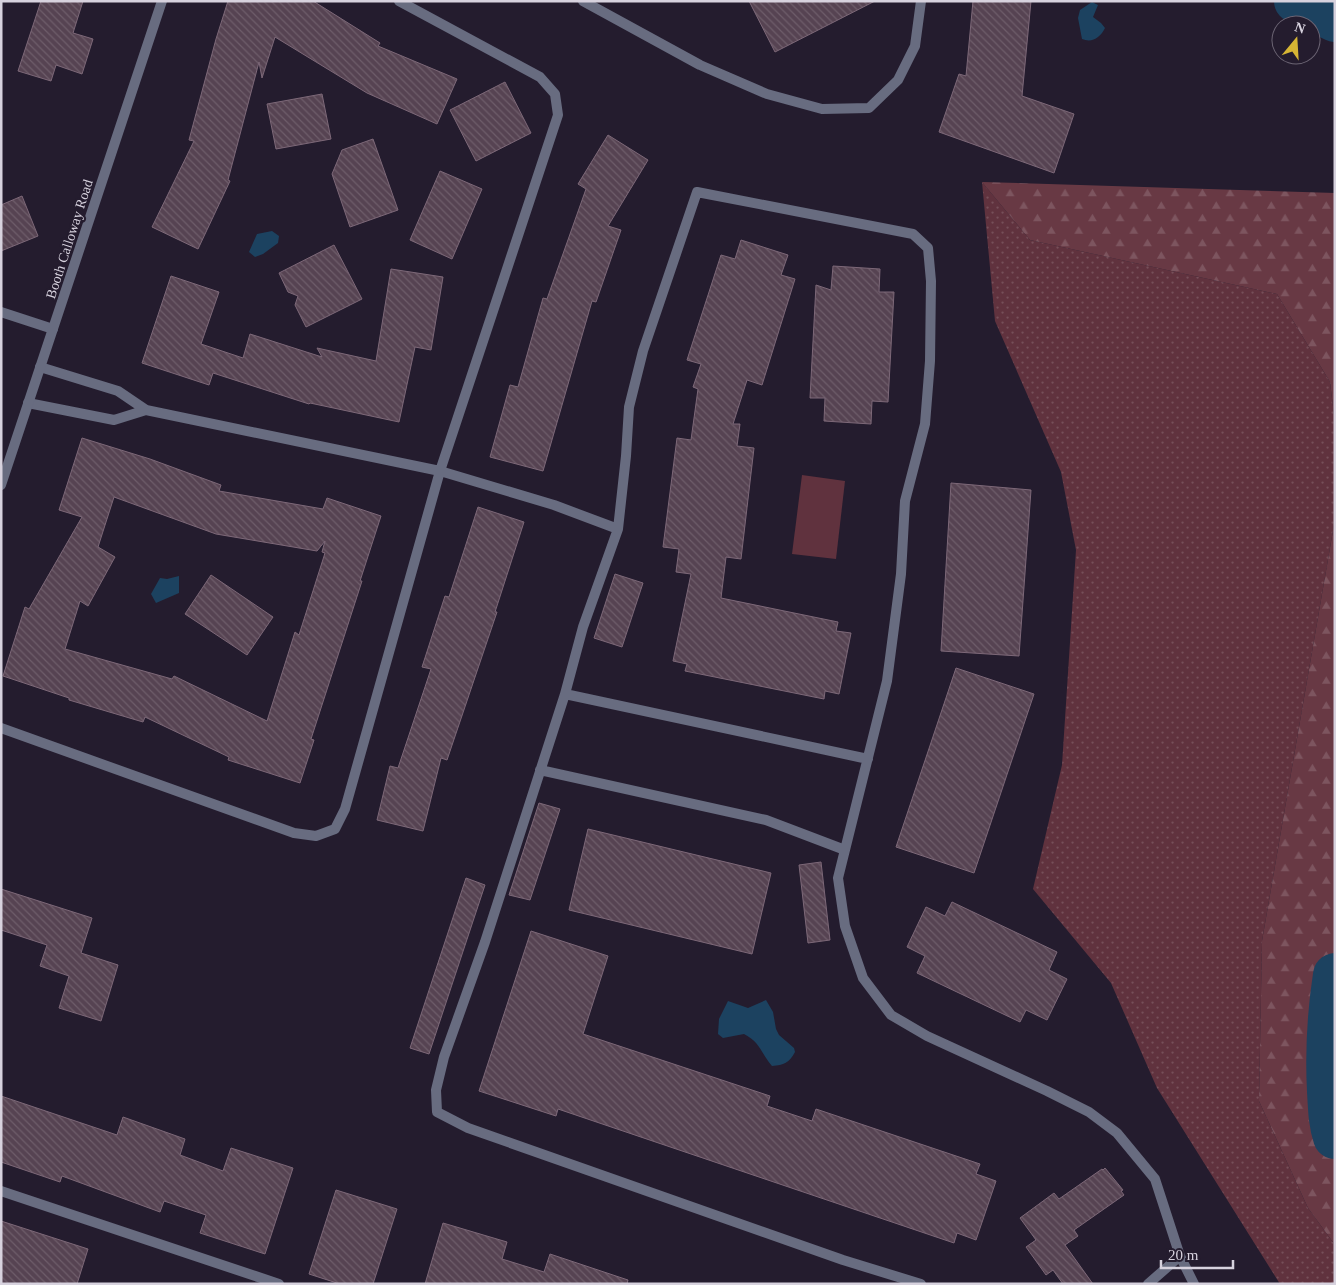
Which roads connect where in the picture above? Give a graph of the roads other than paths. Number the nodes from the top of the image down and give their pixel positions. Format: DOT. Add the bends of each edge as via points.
graph roads {
  1 [pos="162,1"];
  2 [pos="399,1"];
  3 [pos="583,1"];
  4 [pos="921,1"];
  5 [pos="1,312"];
  6 [pos="53,329"];
  7 [pos="40,367"];
  8 [pos="28,403"];
  9 [pos="146,410"];
  10 [pos="440,471"];
  11 [pos="1,485"];
  12 [pos="618,529"];
  13 [pos="565,694"];
  14 [pos="1,728"];
  15 [pos="868,759"];
  16 [pos="540,770"];
  17 [pos="845,850"];
  18 [pos="1,1191"];
  19 [pos="1180,1256"];
  20 [pos="279,1284"];
  21 [pos="921,1284"];
  22 [pos="1148,1284"];
  23 [pos="1194,1284"];
  1 -- 6 [label="street, Booth Calloway Road"];
  2 -- 10 [label="street" via="540,77 555,94 558,115"];
  3 -- 4 [label="street" via="700,65 767,94 822,109 869,108 898,80 916,46"];
  5 -- 6 [label="street"];
  6 -- 7 [label="street, Booth Calloway Road"];
  7 -- 8 [label="street, Booth Calloway Road"];
  7 -- 9 [label="street" via="118,391"];
  8 -- 9 [label="street" via="114,420"];
  8 -- 11 [label="street, Booth Calloway Road"];
  9 -- 10 [label="street"];
  10 -- 12 [label="street"];
  10 -- 14 [label="street" via="345,809 335,829 316,836 294,833"];
  12 -- 13 [label="street" via="583,627"];
  12 -- 15 [label="street" via="629,407 643,351 697,192 913,234 918,238 928,248 931,281 925,424 905,502 901,574 887,681"];
  13 -- 15 [label="street"];
  13 -- 16 [label="street"];
  15 -- 17 [label="street"];
  16 -- 17 [label="street" via="766,820"];
  16 -- 21 [label="street" via="444,1057 436,1090 437,1112 486,1135 843,1260"];
  17 -- 19 [label="street" via="838,878 845,926 863,978 891,1015 927,1036 1089,1112 1117,1133 1155,1179"];
  18 -- 20 [label="street"];
  19 -- 22 [label="street"];
  19 -- 23 [label="street"];
}
